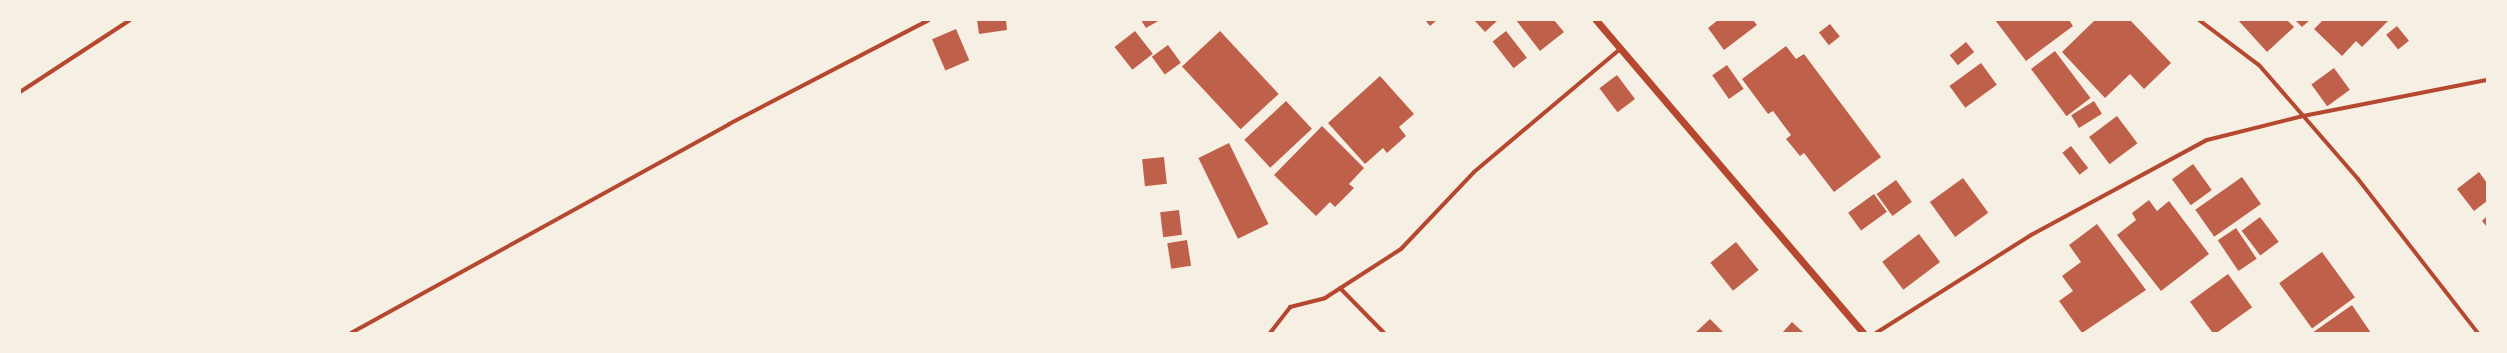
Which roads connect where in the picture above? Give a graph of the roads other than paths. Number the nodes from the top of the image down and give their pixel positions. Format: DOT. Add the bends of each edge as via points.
graph roads {
  1 [pos="130,20"];
  2 [pos="929,20"];
  3 [pos="1596,20"];
  4 [pos="2199,20"];
  5 [pos="1620,49"];
  6 [pos="2487,80"];
  7 [pos="20,92"];
  8 [pos="2303,116"];
  9 [pos="1340,288"];
  10 [pos="351,333"];
  11 [pos="1270,333"];
  12 [pos="1384,333"];
  13 [pos="1863,333"];
  14 [pos="1876,333"];
  15 [pos="2478,333"];
  1 -- 7 [label="street"];
  2 -- 10 [label="street" via="736,121"];
  3 -- 5 [label="street"];
  4 -- 8 [label="street" via="2260,65"];
  5 -- 9 [label="street" via="1474,172 1401,249"];
  5 -- 13 [label="street"];
  6 -- 8 [label="street"];
  8 -- 14 [label="street" via="2207,140 2031,235"];
  8 -- 15 [label="street"];
  9 -- 11 [label="street" via="1324,298 1290,307"];
  9 -- 12 [label="street"];
}
